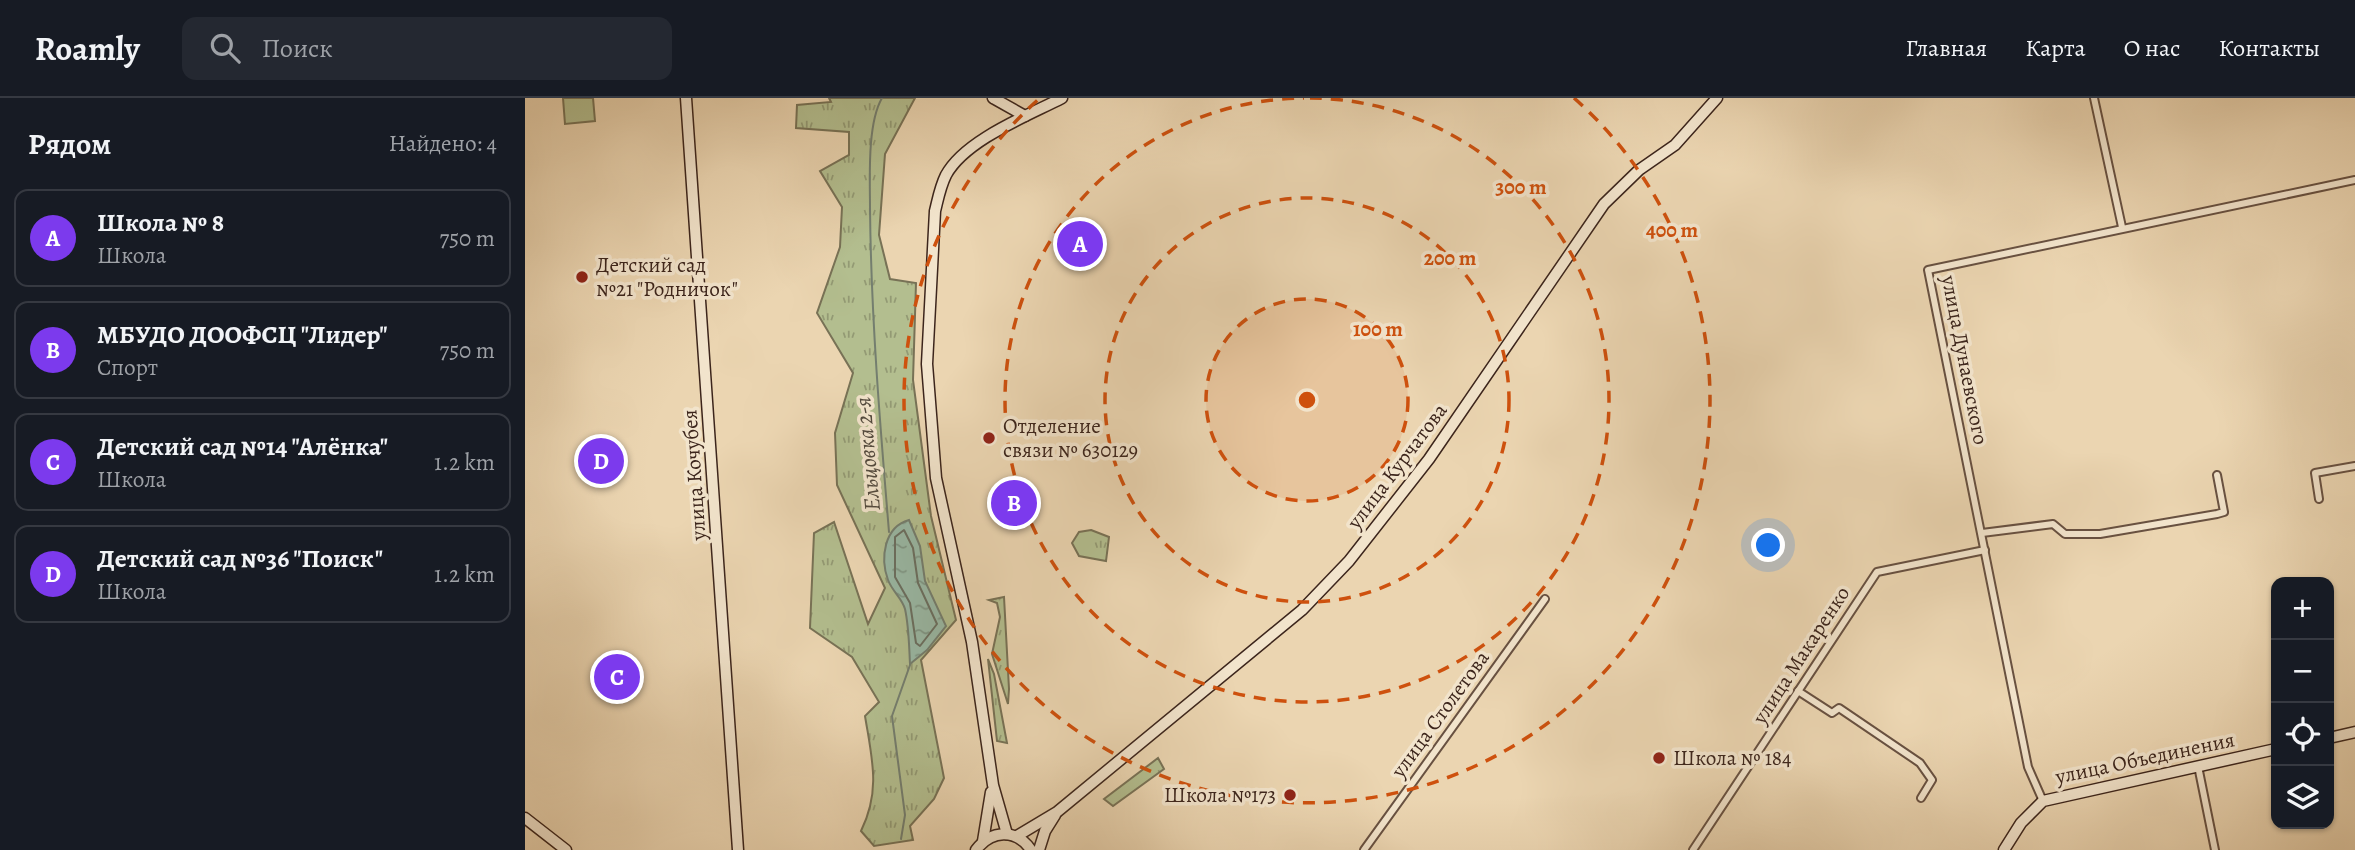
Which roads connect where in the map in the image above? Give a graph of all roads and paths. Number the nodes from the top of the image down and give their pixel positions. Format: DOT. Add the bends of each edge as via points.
graph roads {
  1 [pos="686,98"];
  2 [pos="993,98"];
  3 [pos="1062,98"];
  4 [pos="1717,98"];
  5 [pos="2094,98"];
  6 [pos="1025,116"];
  7 [pos="2355,180"];
  8 [pos="2122,227"];
  9 [pos="2355,466"];
  10 [pos="2217,475"];
  11 [pos="2319,499"];
  12 [pos="1982,533"];
  13 [pos="1985,550"];
  14 [pos="1545,599"];
  15 [pos="1798,691"];
  16 [pos="2355,732"];
  17 [pos="2334,737"];
  18 [pos="2271,750"];
  19 [pos="2198,766"];
  20 [pos="993,785"];
  21 [pos="1921,798"];
  22 [pos="2043,801"];
  23 [pos="1057,812"];
  24 [pos="525,818"];
  25 [pos="1012,835"];
  26 [pos="983,841"];
  27 [pos="566,850"];
  28 [pos="738,850"];
  29 [pos="976,850"];
  30 [pos="1031,850"];
  31 [pos="1039,850"];
  32 [pos="1364,850"];
  33 [pos="1693,850"];
  34 [pos="2004,850"];
  35 [pos="2215,850"];
  1 -- 28 [label="main road, улица Кочубея"];
  2 -- 6 [label="main road"];
  3 -- 6 [label="main road"];
  4 -- 23 [label="main road, улица Курчатова" via="1675,145 1639,170 1604,204 1429,459 1327,585"];
  5 -- 8 [label="street"];
  6 -- 20 [label="main road" via="977,144 947,174 935,211 929,297 927,364 936,478 972,642"];
  7 -- 8 [label="street, улица Дунаевского"];
  8 -- 12 [label="street, улица Дунаевского" via="1927,270"];
  9 -- 11 [label="street" via="2315,473"];
  10 -- 12 [label="street" via="2224,512 2217,514 2100,534 2065,534 2053,524"];
  12 -- 13 [label="street, улица Дунаевского"];
  13 -- 15 [label="street, улица Макаренко" via="1877,572"];
  13 -- 22 [label="street, улица Дунаевского" via="2028,767"];
  14 -- 32 [label="street, улица Столетова"];
  15 -- 21 [label="street" via="1832,713 1839,708 1920,763 1932,780"];
  15 -- 33 [label="street, улица Макаренко"];
  16 -- 17 [label="main road"];
  18 -- 19 [label="main road, улица Объединения"];
  19 -- 22 [label="main road, улица Объединения"];
  19 -- 35 [label="street"];
  20 -- 25 [label="main road"];
  20 -- 26 [label="main road"];
  22 -- 34 [label="main road, улица Объединения" via="2021,823"];
  23 -- 25 [label="main road"];
  23 -- 31 [label="main road"];
  24 -- 27 [label="main road"];
  25 -- 26 [label="main road"];
  25 -- 30 [label="main road"];
  26 -- 29 [label="main road"];
}
